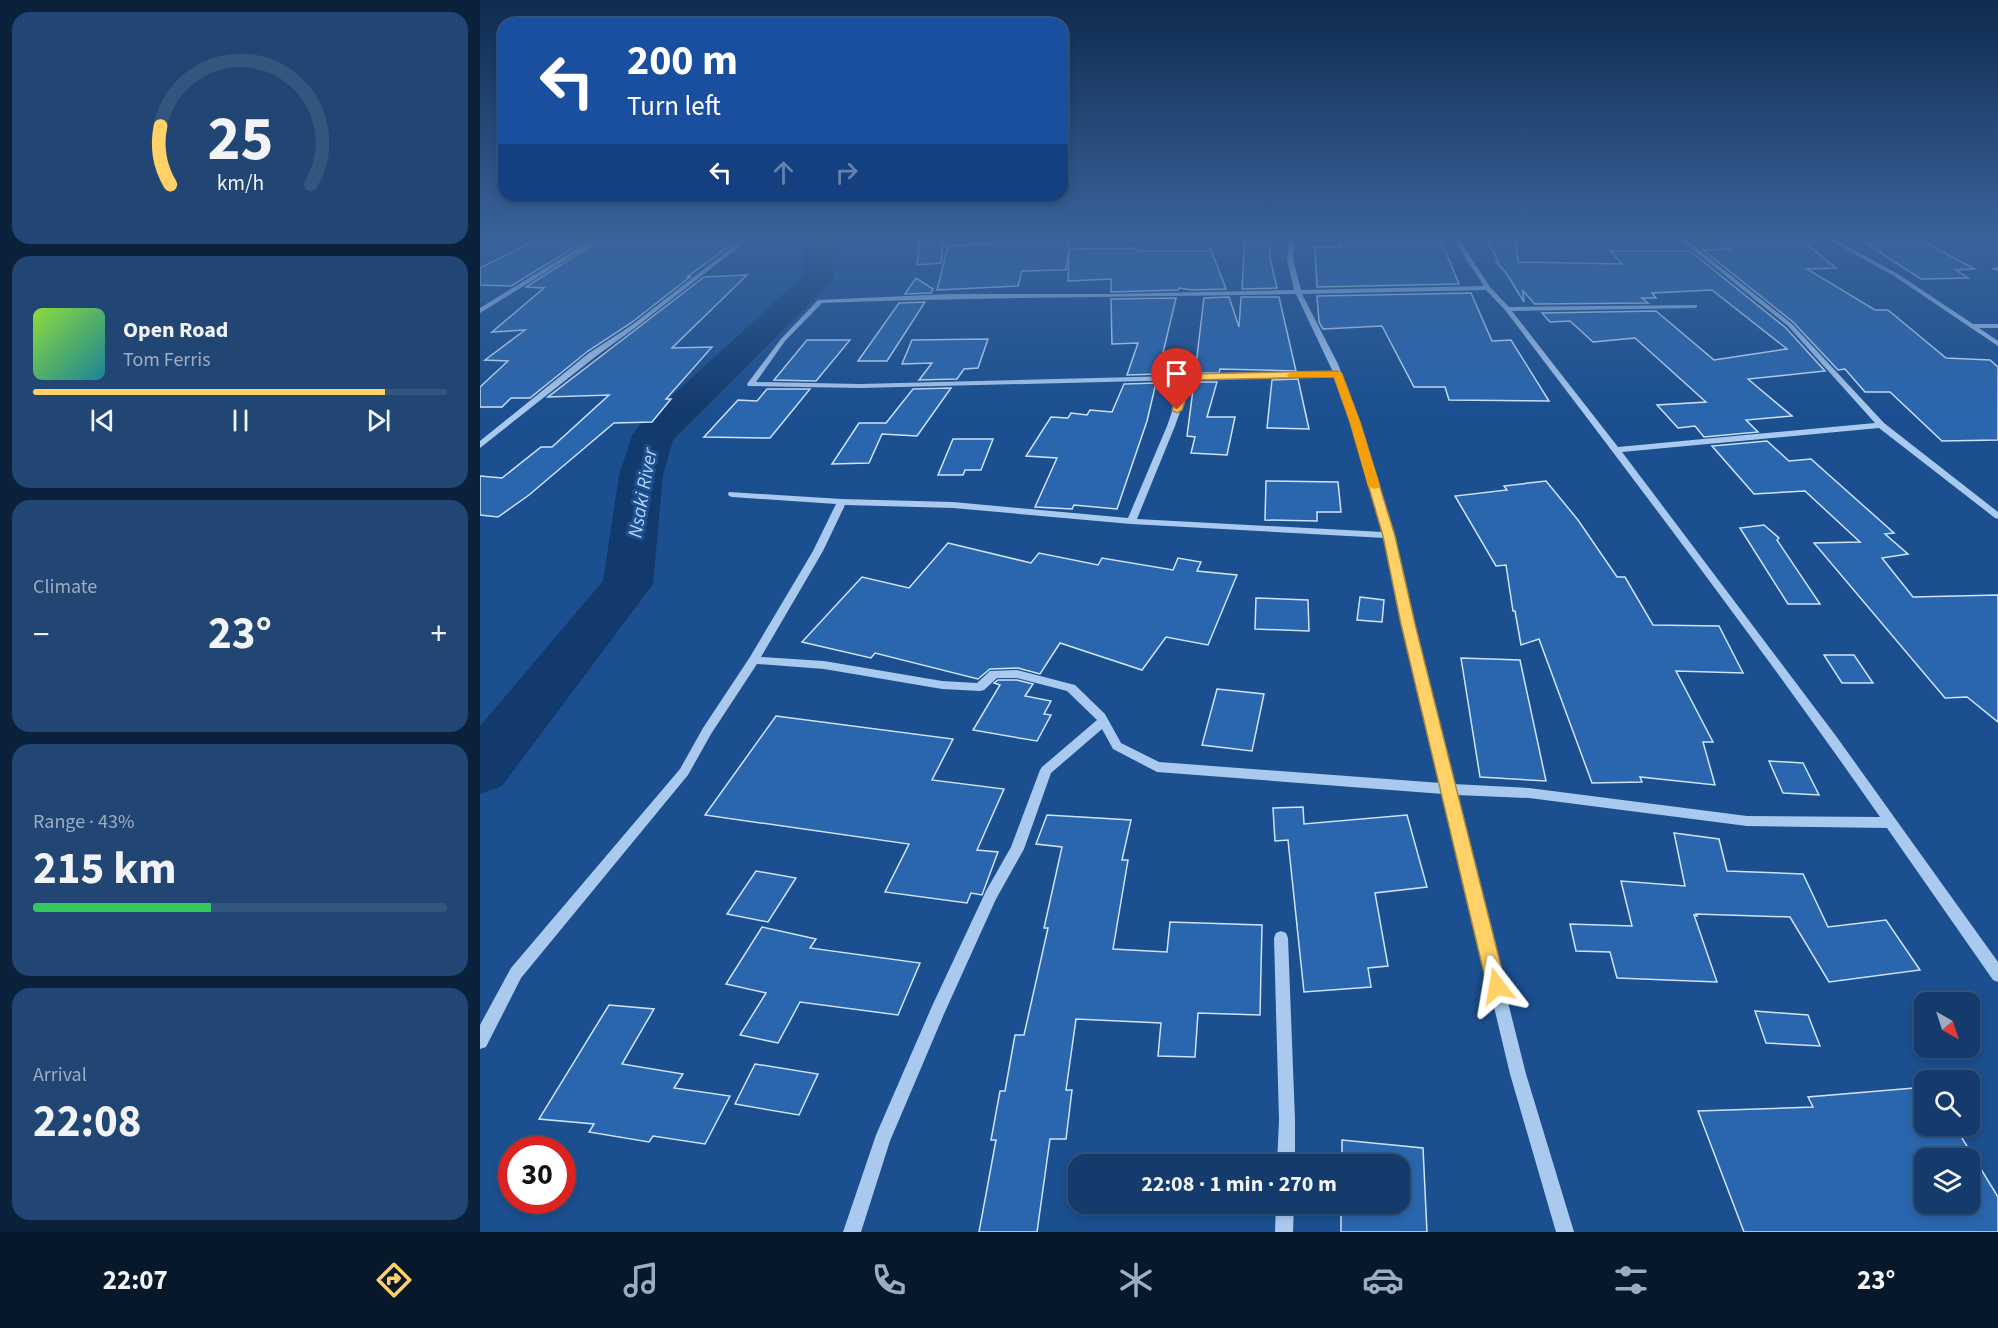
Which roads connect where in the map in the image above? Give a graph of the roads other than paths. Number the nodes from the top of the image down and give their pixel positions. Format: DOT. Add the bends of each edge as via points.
graph roads {
  1 [pos="505,295"];
  2 [pos="673,295"];
  3 [pos="1137,295"];
  4 [pos="1300,295"];
  5 [pos="1495,295"];
  6 [pos="1753,295"];
  7 [pos="1927,295"];
  8 [pos="1695,306"];
  9 [pos="1507,309"];
  10 [pos="480,311"];
  11 [pos="1972,326"];
  12 [pos="1998,326"];
  13 [pos="1998,344"];
  14 [pos="1337,374"];
  15 [pos="1188,377"];
  16 [pos="1881,425"];
  17 [pos="480,445"];
  18 [pos="1616,450"];
  19 [pos="732,494"];
  20 [pos="842,502"];
  21 [pos="1998,516"];
  22 [pos="1131,520"];
  23 [pos="1389,536"];
  24 [pos="754,660"];
  25 [pos="1102,721"];
  26 [pos="1448,789"];
  27 [pos="1892,823"];
  28 [pos="1281,938"];
  29 [pos="1998,975"];
  30 [pos="480,1041"];
  31 [pos="1286,1154"];
  32 [pos="1285,1214"];
  33 [pos="852,1232"];
  34 [pos="1284,1232"];
  35 [pos="1565,1232"];
  1 -- 10 [label="street"];
  2 -- 17 [label="street"];
  3 -- 15 [label="street" via="820,301 783,340 751,384 860,386"];
  4 -- 14 [label="street"];
  5 -- 9 [label="street"];
  6 -- 16 [label="street" via="1790,325"];
  7 -- 11 [label="street"];
  8 -- 9 [label="street"];
  9 -- 18 [label="street"];
  11 -- 12 [label="street"];
  11 -- 13 [label="street"];
  14 -- 15 [label="street"];
  14 -- 23 [label="street"];
  15 -- 22 [label="street"];
  16 -- 18 [label="street"];
  16 -- 21 [label="street"];
  18 -- 27 [label="street"];
  19 -- 20 [label="street"];
  20 -- 22 [label="street" via="953,505"];
  20 -- 24 [label="street"];
  22 -- 23 [label="street"];
  23 -- 26 [label="street"];
  24 -- 25 [label="street" via="824,665 942,685 980,687 994,674 1017,674 1071,688"];
  24 -- 30 [label="street" via="684,772 516,973"];
  25 -- 26 [label="street" via="1116,746 1157,767"];
  25 -- 33 [label="street" via="1046,770 1017,849 938,1009 886,1131"];
  26 -- 27 [label="street" via="1529,793 1746,821"];
  26 -- 35 [label="street" via="1518,1074"];
  27 -- 29 [label="street"];
  28 -- 31 [label="street"];
  32 -- 34 [label="street"];
}
